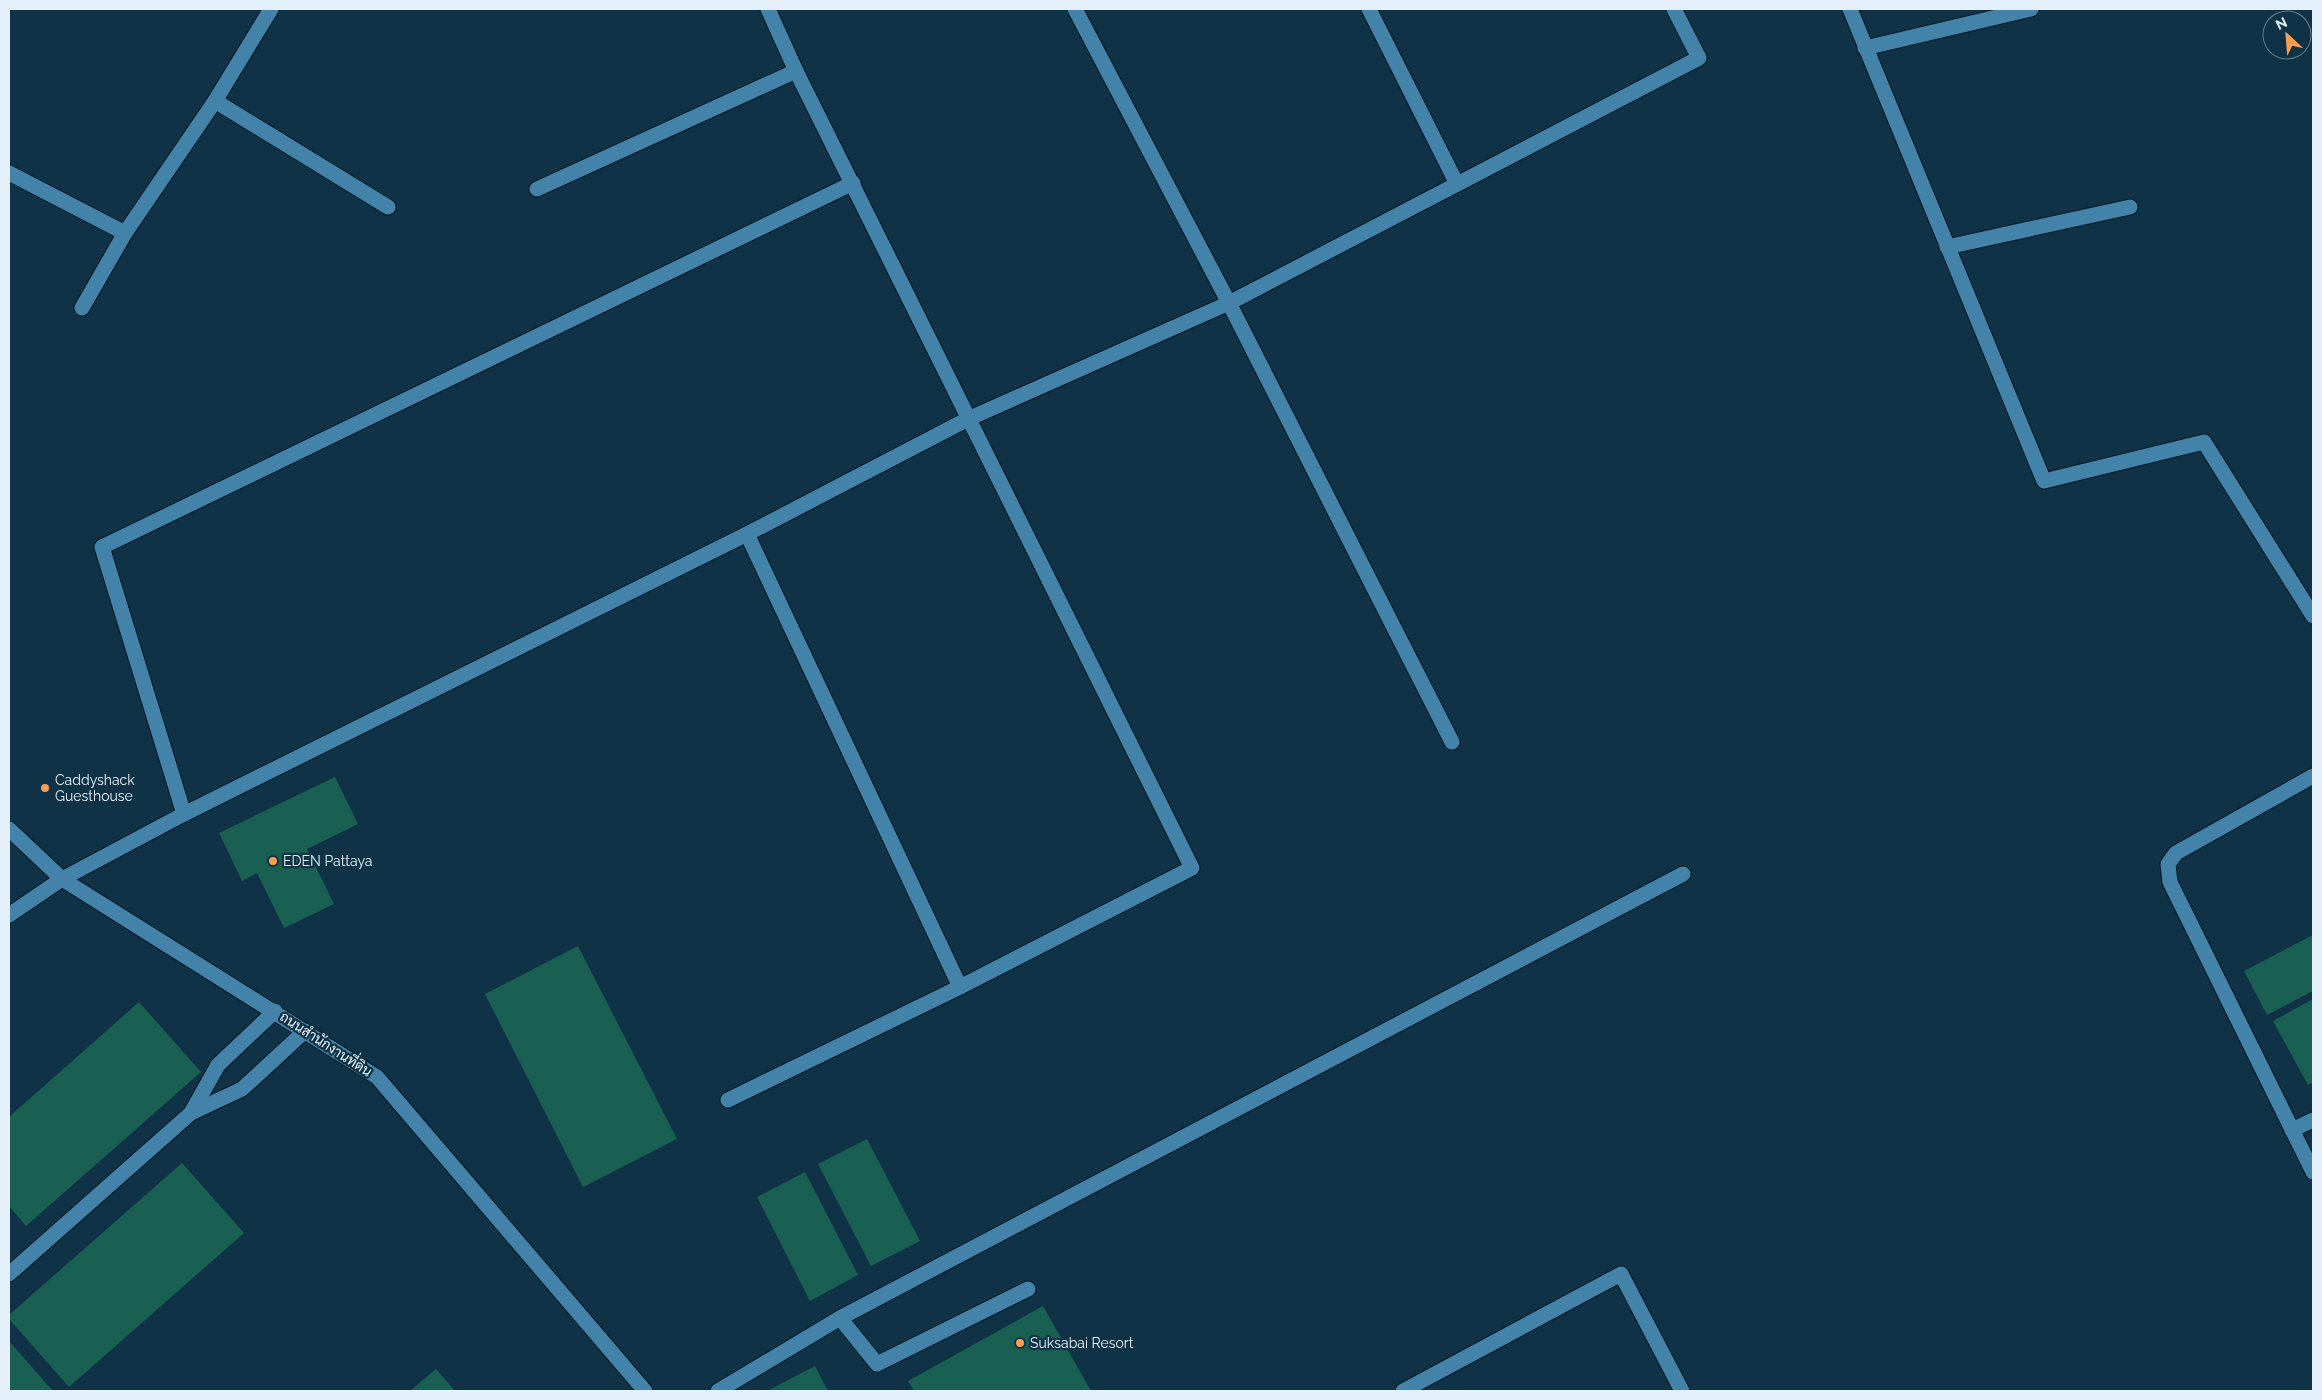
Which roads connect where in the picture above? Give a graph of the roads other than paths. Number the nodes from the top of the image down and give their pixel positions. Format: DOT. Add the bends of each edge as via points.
graph roads {
  1 [pos="271,9"];
  2 [pos="768,9"];
  3 [pos="1076,9"];
  4 [pos="1369,9"];
  5 [pos="1674,9"];
  6 [pos="1850,9"];
  7 [pos="2030,9"];
  8 [pos="1865,48"];
  9 [pos="796,71"];
  10 [pos="216,101"];
  11 [pos="9,174"];
  12 [pos="853,183"];
  13 [pos="1457,184"];
  14 [pos="537,189"];
  15 [pos="388,207"];
  16 [pos="2130,208"];
  17 [pos="125,233"];
  18 [pos="1947,247"];
  19 [pos="1229,303"];
  20 [pos="82,308"];
  21 [pos="968,419"];
  22 [pos="747,534"];
  23 [pos="2313,616"];
  24 [pos="1452,742"];
  25 [pos="2313,776"];
  26 [pos="184,814"];
  27 [pos="9,828"];
  28 [pos="1683,874"];
  29 [pos="62,879"];
  30 [pos="9,915"];
  31 [pos="960,987"];
  32 [pos="275,1011"];
  33 [pos="305,1031"];
  34 [pos="728,1100"];
  35 [pos="191,1113"];
  36 [pos="2313,1120"];
  37 [pos="2292,1130"];
  38 [pos="2313,1172"];
  39 [pos="9,1274"];
  40 [pos="1028,1289"];
  41 [pos="840,1318"];
  42 [pos="645,1391"];
  43 [pos="718,1391"];
  44 [pos="1403,1391"];
  45 [pos="1682,1391"];
  1 -- 10 [label="street"];
  2 -- 9 [label="street"];
  3 -- 19 [label="street"];
  4 -- 13 [label="street"];
  5 -- 13 [label="street" via="1699,58"];
  6 -- 8 [label="street"];
  7 -- 8 [label="street"];
  8 -- 18 [label="street"];
  9 -- 12 [label="street"];
  9 -- 14 [label="street"];
  10 -- 15 [label="street"];
  10 -- 17 [label="street"];
  11 -- 17 [label="street"];
  12 -- 21 [label="street"];
  12 -- 26 [label="street" via="102,547"];
  13 -- 19 [label="street"];
  16 -- 18 [label="street"];
  17 -- 20 [label="street"];
  18 -- 23 [label="street" via="2044,481 2204,442"];
  19 -- 21 [label="street"];
  19 -- 24 [label="street"];
  21 -- 22 [label="street"];
  21 -- 31 [label="street" via="1192,868"];
  22 -- 26 [label="street"];
  22 -- 31 [label="street"];
  25 -- 37 [label="street" via="2176,853 2168,864 2170,882"];
  26 -- 29 [label="street"];
  27 -- 29 [label="street, ถนนสำนักงานที่ดิน"];
  28 -- 41 [label="street"];
  29 -- 30 [label="street"];
  29 -- 32 [label="street, ถนนสำนักงานที่ดิน"];
  31 -- 34 [label="street"];
  32 -- 33 [label="street, ถนนสำนักงานที่ดิน"];
  32 -- 35 [label="street" via="218,1065"];
  33 -- 35 [label="street" via="242,1089"];
  33 -- 42 [label="street, ถนนสำนักงานที่ดิน" via="377,1077"];
  35 -- 39 [label="street"];
  36 -- 37 [label="street"];
  37 -- 38 [label="street"];
  40 -- 41 [label="street" via="877,1364"];
  41 -- 43 [label="street"];
  44 -- 45 [label="street" via="1621,1274"];
}
